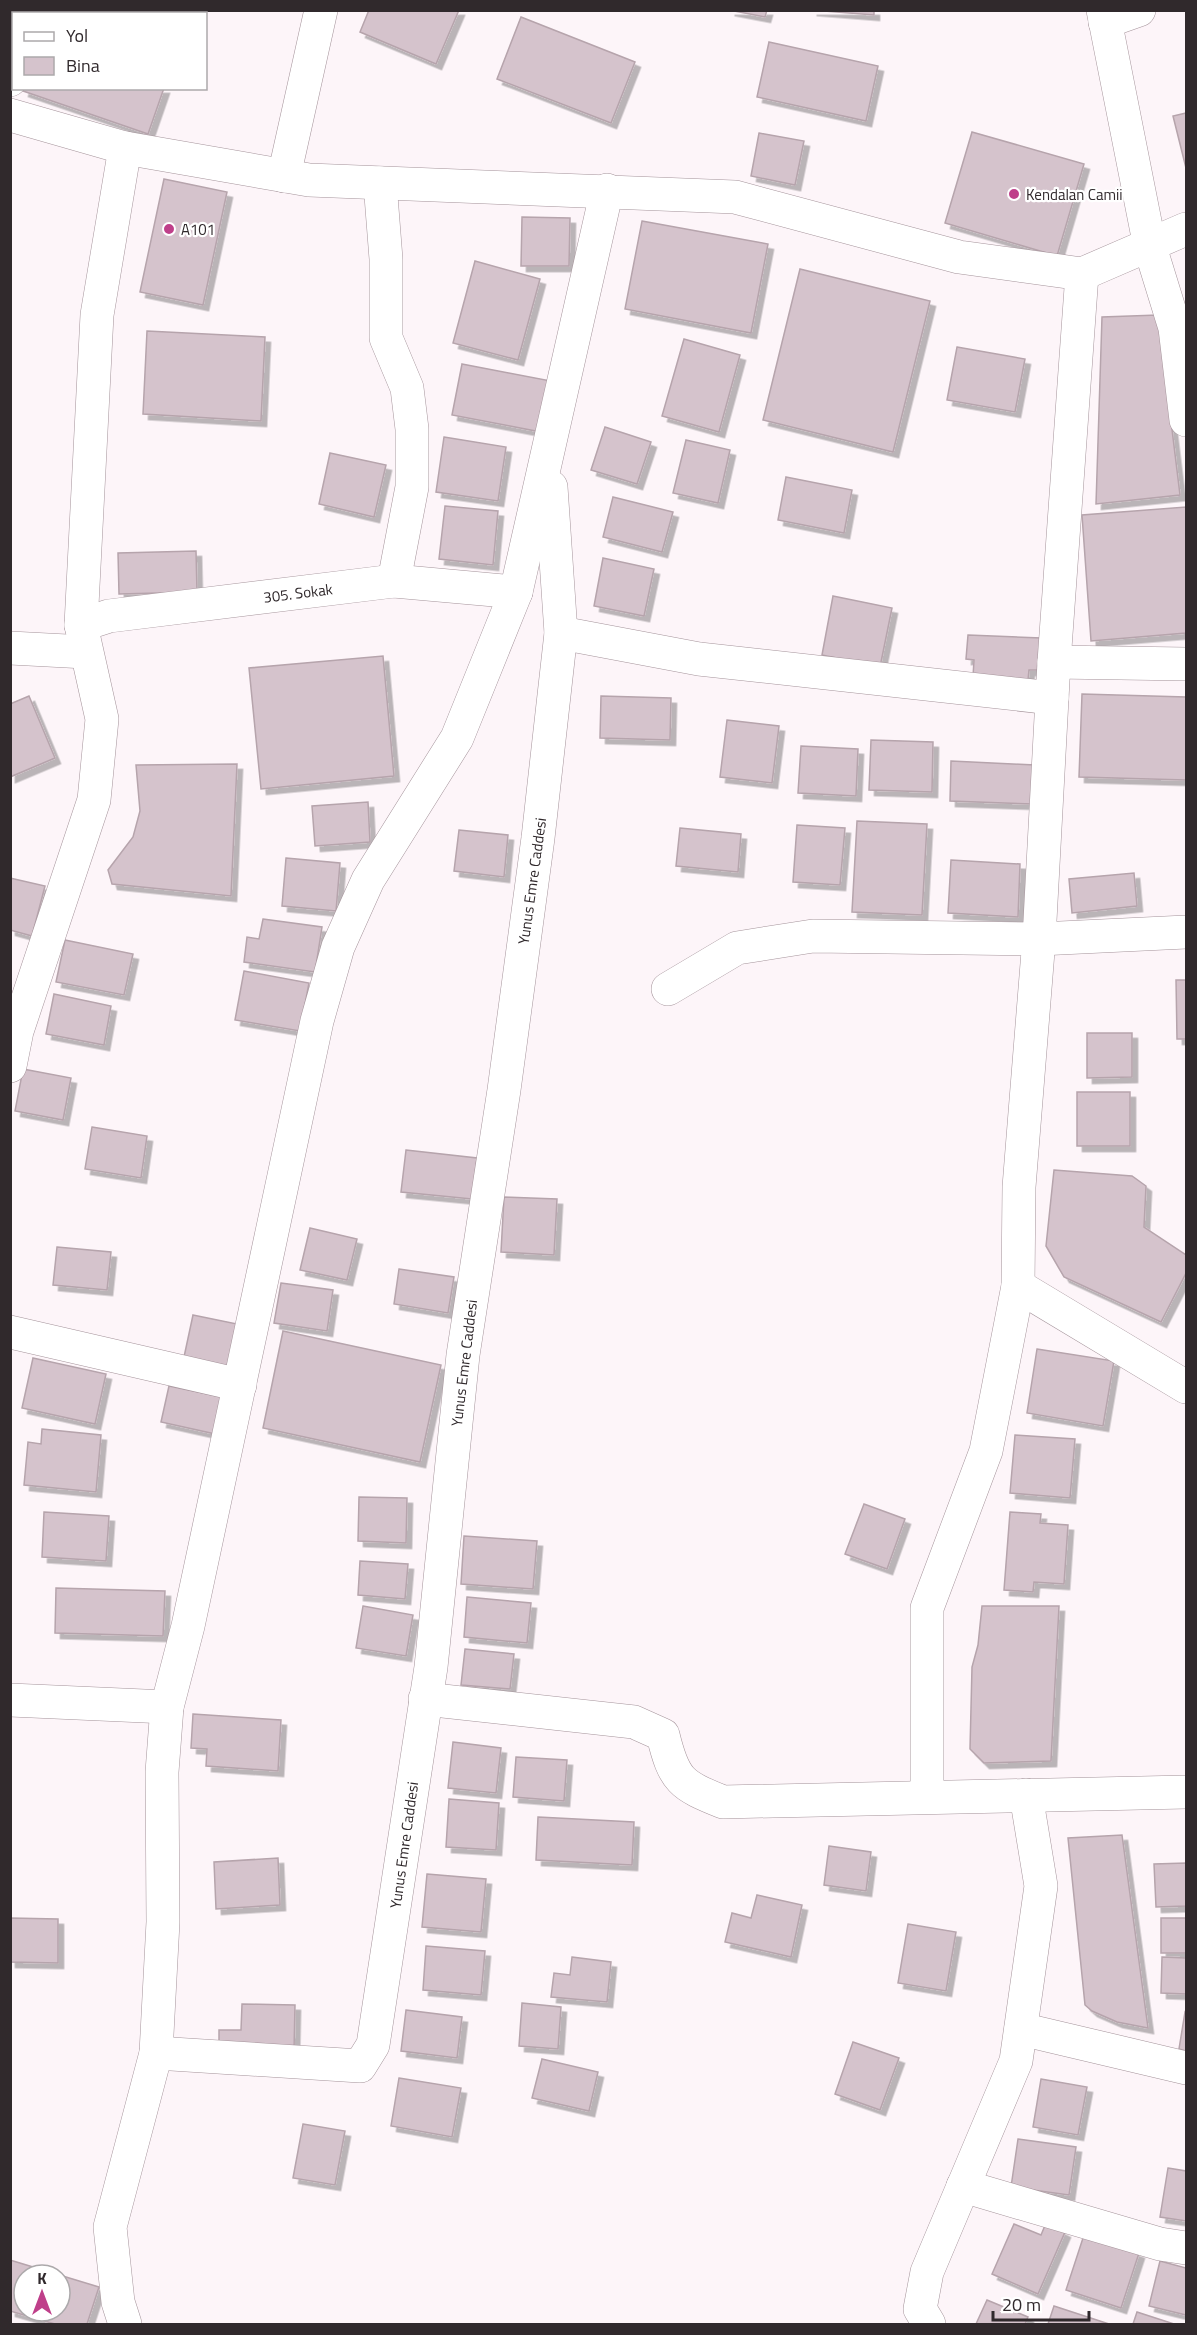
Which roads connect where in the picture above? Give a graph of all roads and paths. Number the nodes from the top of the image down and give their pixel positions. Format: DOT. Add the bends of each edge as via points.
graph roads {
  1 [pos="321,10"];
  2 [pos="1139,10"];
  3 [pos="1104,16"];
  4 [pos="10,115"];
  5 [pos="126,148"];
  6 [pos="284,176"];
  7 [pos="380,183"];
  8 [pos="607,190"];
  9 [pos="1186,229"];
  10 [pos="1150,247"];
  11 [pos="1082,274"];
  12 [pos="1186,420"];
  13 [pos="549,452"];
  14 [pos="394,581"];
  15 [pos="516,592"];
  16 [pos="561,633"];
  17 [pos="84,638"];
  18 [pos="10,648"];
  19 [pos="1054,662"];
  20 [pos="1186,664"];
  21 [pos="1052,698"];
  22 [pos="1186,932"];
  23 [pos="1039,939"];
  24 [pos="668,988"];
  25 [pos="10,1066"];
  26 [pos="1018,1286"];
  27 [pos="10,1332"];
  28 [pos="240,1385"];
  29 [pos="1186,1387"];
  30 [pos="426,1699"];
  31 [pos="10,1700"];
  32 [pos="167,1707"];
  33 [pos="1186,1792"];
  34 [pos="1026,1795"];
  35 [pos="927,1797"];
  36 [pos="1021,2029"];
  37 [pos="156,2053"];
  38 [pos="1186,2068"];
  39 [pos="963,2186"];
  40 [pos="1186,2248"];
  41 [pos="125,2325"];
  42 [pos="929,2325"];
  1 -- 6 [label="street"];
  2 -- 3 [label="street"];
  3 -- 10 [label="street"];
  4 -- 5 [label="street"];
  5 -- 6 [label="street"];
  5 -- 17 [label="street" via="97,315"];
  6 -- 7 [label="street"];
  7 -- 8 [label="street"];
  7 -- 14 [label="street" via="386,259 386,338 407,388 412,429 412,487"];
  8 -- 11 [label="street" via="735,197 959,257"];
  8 -- 13 [label="street"];
  9 -- 10 [label="street"];
  10 -- 11 [label="street"];
  10 -- 12 [label="street" via="1175,328"];
  11 -- 19 [label="street"];
  13 -- 15 [label="street"];
  13 -- 16 [label="street, Yunus Emre Caddesi"];
  14 -- 15 [label="street, 305. Sokak"];
  14 -- 17 [label="street, 305. Sokak" via="109,616"];
  15 -- 28 [label="street" via="457,738 368,880 338,947 317,1021"];
  16 -- 21 [label="street" via="699,659"];
  16 -- 30 [label="street, Yunus Emre Caddesi" via="521,964 463,1354"];
  17 -- 18 [label="street, 305. Sokak"];
  17 -- 25 [label="street" via="102,719 94,800 17,1032"];
  19 -- 20 [label="street"];
  19 -- 21 [label="street"];
  21 -- 23 [label="street"];
  22 -- 23 [label="street"];
  23 -- 24 [label="street" via="813,936 737,948"];
  23 -- 26 [label="street" via="1019,1187"];
  26 -- 29 [label="street"];
  26 -- 35 [label="street" via="986,1451 927,1608"];
  27 -- 28 [label="street"];
  28 -- 32 [label="street"];
  30 -- 35 [label="street" via="634,1722 663,1735 670,1766 688,1788 723,1802"];
  30 -- 37 [label="street, Yunus Emre Caddesi" via="381,2002 373,2045 360,2066"];
  31 -- 32 [label="street"];
  32 -- 37 [label="street"];
  33 -- 34 [label="street"];
  34 -- 35 [label="street"];
  34 -- 36 [label="street" via="1041,1886"];
  36 -- 38 [label="street"];
  36 -- 39 [label="street" via="1016,2061"];
  37 -- 41 [label="street" via="110,2228 117,2302"];
  39 -- 40 [label="street" via="1160,2244"];
  39 -- 42 [label="street" via="927,2272 920,2309"];
}
